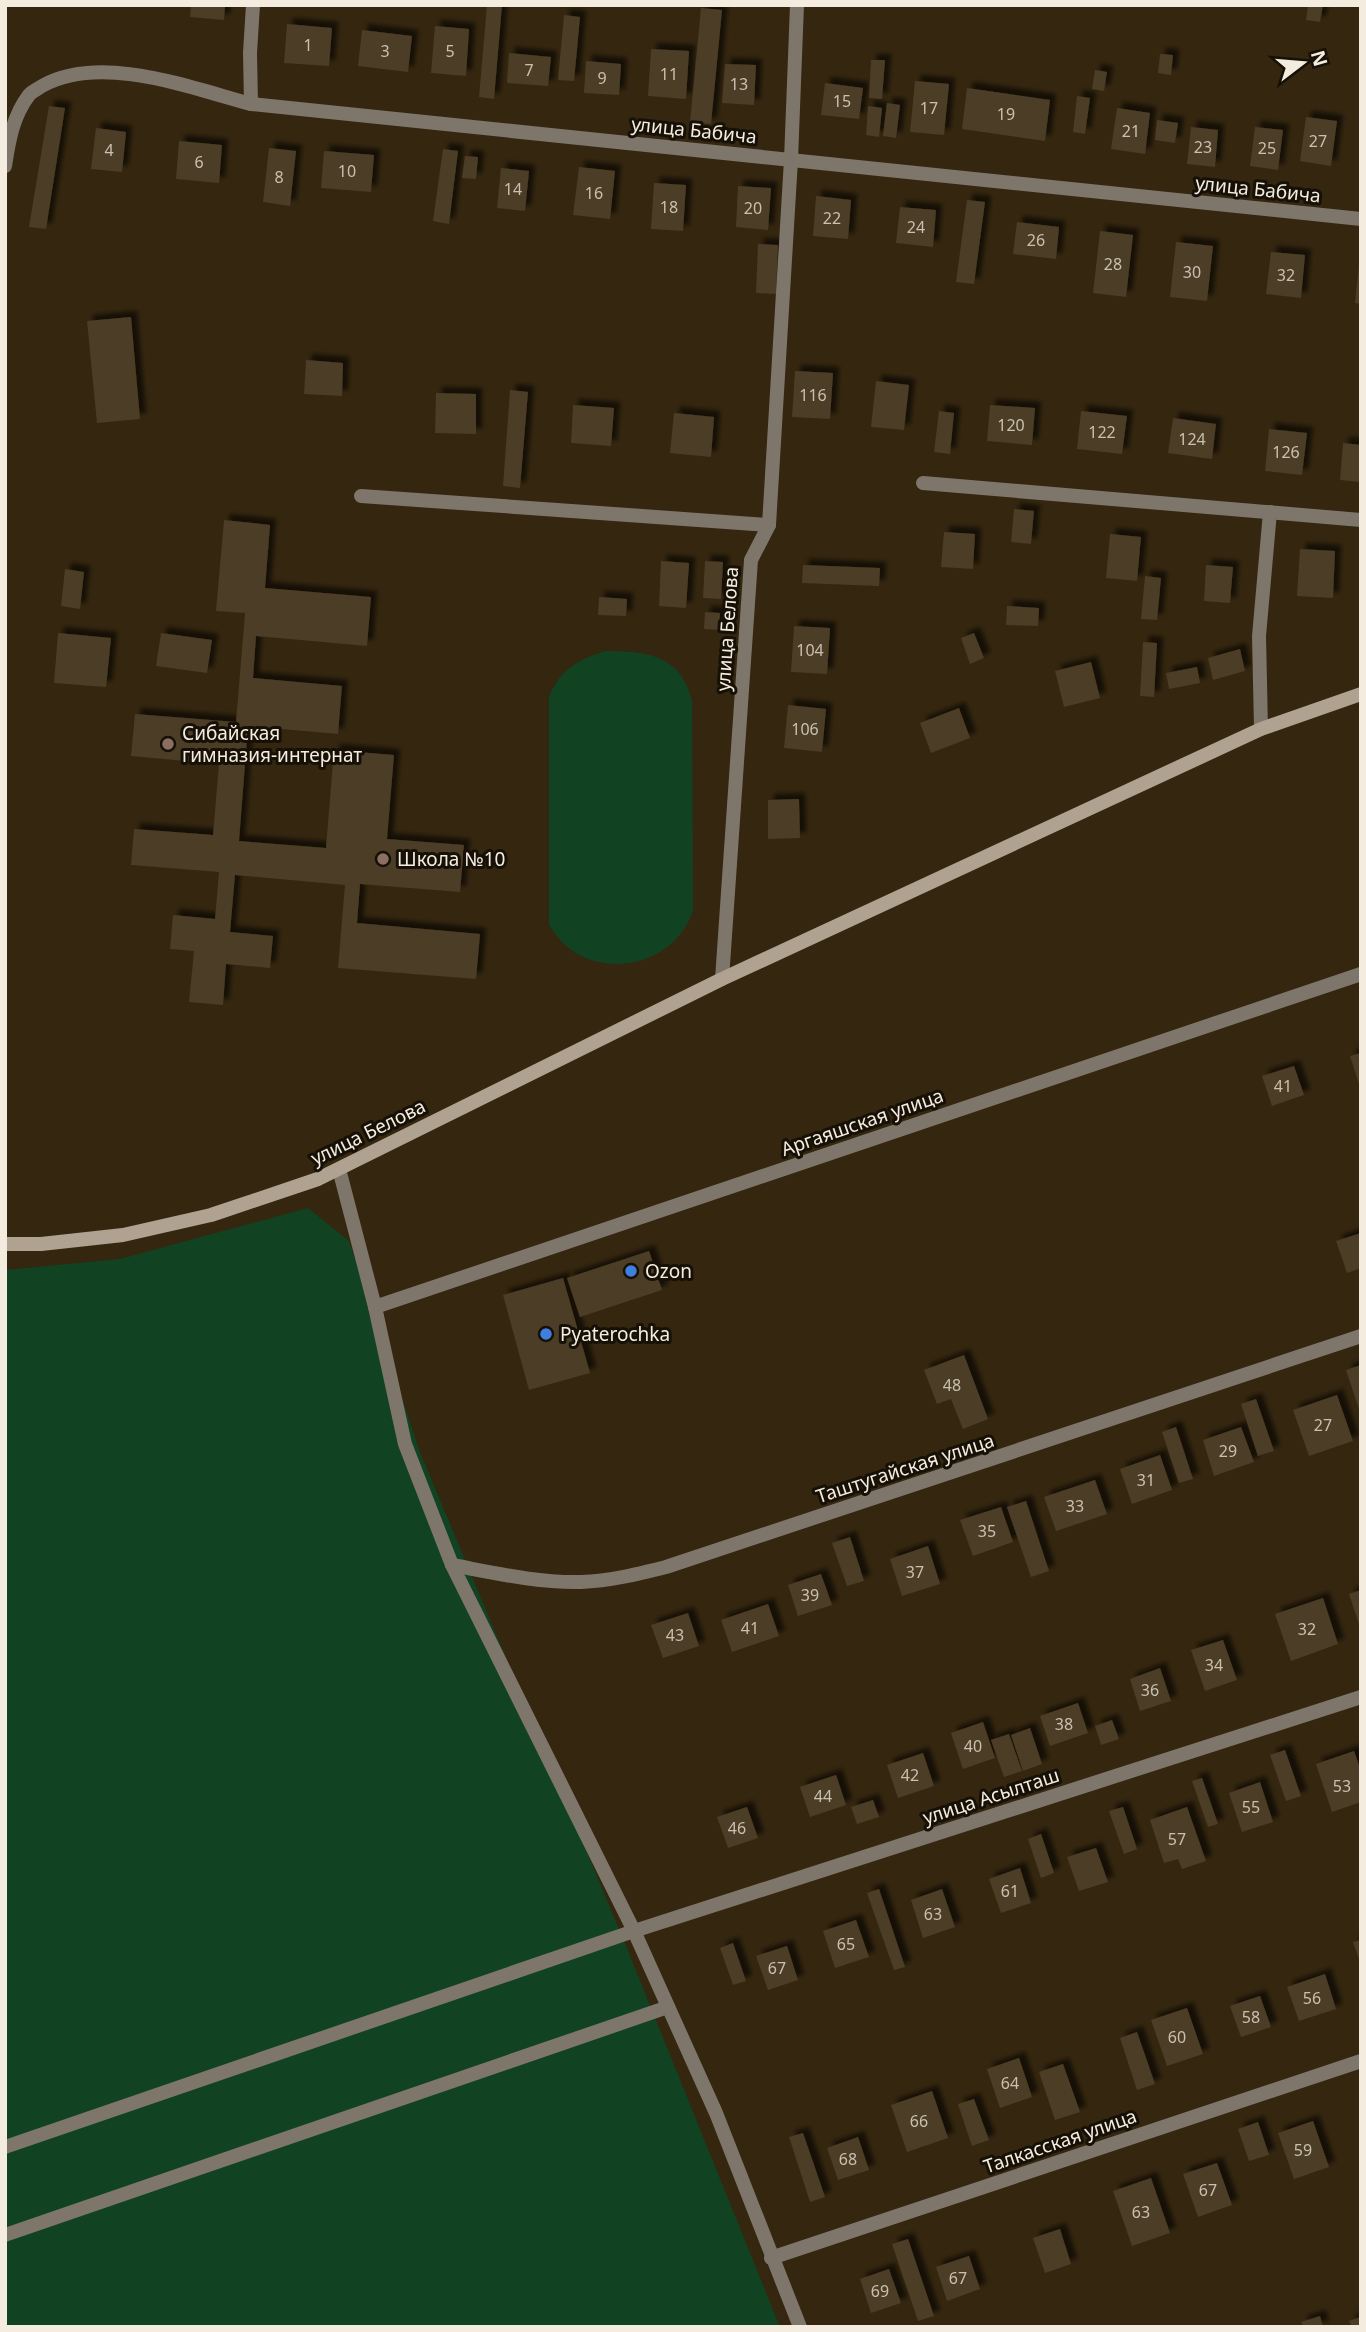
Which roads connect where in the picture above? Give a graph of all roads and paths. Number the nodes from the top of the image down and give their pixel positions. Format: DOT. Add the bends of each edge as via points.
graph roads {
  1 [pos="253,5"];
  2 [pos="797,5"];
  3 [pos="251,104"];
  4 [pos="791,160"];
  5 [pos="5,166"];
  6 [pos="1361,219"];
  7 [pos="923,483"];
  8 [pos="361,496"];
  9 [pos="1270,512"];
  10 [pos="1361,520"];
  11 [pos="769,525"];
  12 [pos="1361,694"];
  13 [pos="1261,729"];
  14 [pos="1361,974"];
  15 [pos="722,979"];
  16 [pos="339,1169"];
  17 [pos="5,1244"];
  18 [pos="375,1307"];
  19 [pos="1361,1336"];
  20 [pos="452,1565"];
  21 [pos="1361,1698"];
  22 [pos="634,1931"];
  23 [pos="668,2007"];
  24 [pos="1361,2061"];
  25 [pos="5,2147"];
  26 [pos="5,2235"];
  27 [pos="772,2258"];
  28 [pos="800,2327"];
  1 -- 3 [label="street"];
  2 -- 4 [label="street, улица Белова"];
  3 -- 4 [label="street, улица Бабича"];
  3 -- 5 [label="street, улица Бабича" via="134,74 76,73 30,93 10,132"];
  4 -- 6 [label="street, улица Бабича"];
  4 -- 11 [label="street, улица Белова"];
  7 -- 9 [label="street"];
  8 -- 11 [label="street"];
  9 -- 10 [label="street"];
  9 -- 13 [label="street" via="1259,636"];
  11 -- 15 [label="street, улица Белова" via="751,560"];
  12 -- 13 [label="main road, улица Белова"];
  13 -- 15 [label="main road, улица Белова"];
  14 -- 18 [label="street, Аргаяшская улица"];
  15 -- 16 [label="main road, улица Белова"];
  16 -- 17 [label="main road, улица Белова" via="211,1215 123,1235"];
  16 -- 18 [label="street"];
  18 -- 20 [label="street" via="405,1444"];
  19 -- 20 [label="street, Таштугайская улица" via="624,1578 581,1582 530,1579"];
  20 -- 22 [label="street"];
  21 -- 22 [label="street, улица Асылташ"];
  22 -- 23 [label="street"];
  22 -- 25 [label="street, улица Асылташ"];
  23 -- 26 [label="street"];
  23 -- 27 [label="street" via="716,2113"];
  24 -- 27 [label="street, Талкасская улица"];
  27 -- 28 [label="street"];
}
